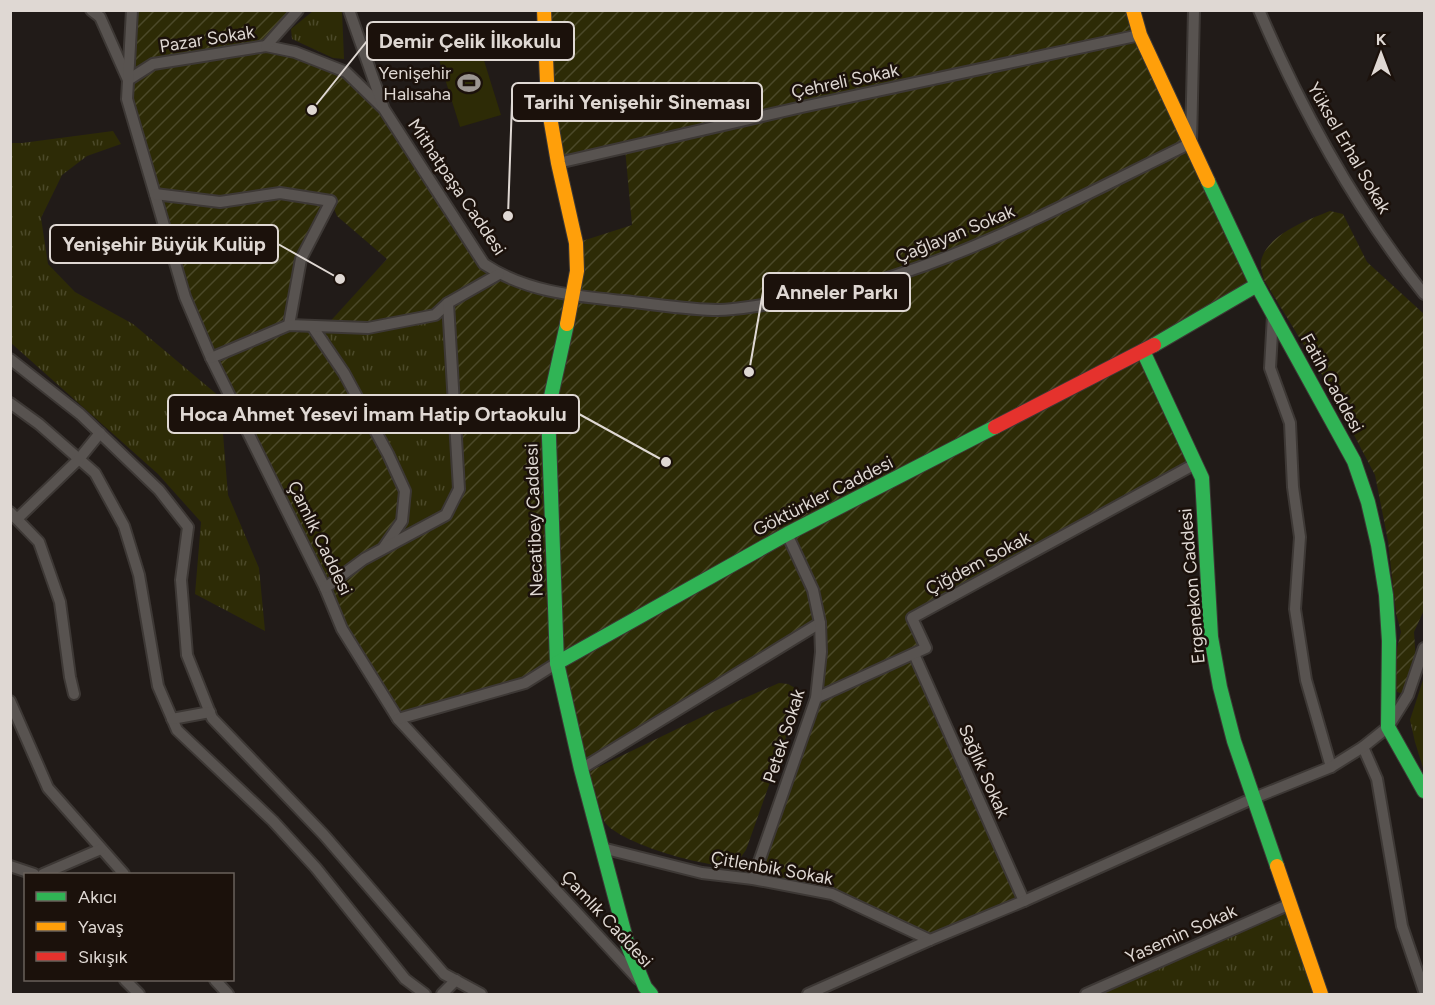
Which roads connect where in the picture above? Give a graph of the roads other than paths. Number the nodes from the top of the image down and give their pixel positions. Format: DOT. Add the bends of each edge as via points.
graph roads {
  1 [pos="91,10"];
  2 [pos="132,10"];
  3 [pos="298,10"];
  4 [pos="349,10"];
  5 [pos="544,10"];
  6 [pos="1133,10"];
  7 [pos="1194,10"];
  8 [pos="1259,10"];
  9 [pos="1140,35"];
  10 [pos="266,46"];
  11 [pos="128,80"];
  12 [pos="384,109"];
  13 [pos="1191,143"];
  14 [pos="558,163"];
  15 [pos="155,194"];
  16 [pos="499,274"];
  17 [pos="1257,285"];
  18 [pos="1425,294"];
  19 [pos="573,296"];
  20 [pos="448,303"];
  21 [pos="1273,315"];
  22 [pos="289,326"];
  23 [pos="312,326"];
  24 [pos="1143,351"];
  25 [pos="211,358"];
  26 [pos="10,359"];
  27 [pos="10,403"];
  28 [pos="100,434"];
  29 [pos="79,459"];
  30 [pos="1195,464"];
  31 [pos="14,515"];
  32 [pos="787,534"];
  33 [pos="364,559"];
  34 [pos="325,588"];
  35 [pos="820,623"];
  36 [pos="1425,648"];
  37 [pos="914,654"];
  38 [pos="557,663"];
  39 [pos="74,694"];
  40 [pos="816,698"];
  41 [pos="10,701"];
  42 [pos="210,712"];
  43 [pos="172,719"];
  44 [pos="398,719"];
  45 [pos="1388,727"];
  46 [pos="1363,747"];
  47 [pos="1331,767"];
  48 [pos="581,770"];
  49 [pos="1425,792"];
  50 [pos="1254,798"];
  51 [pos="602,848"];
  52 [pos="101,849"];
  53 [pos="10,866"];
  54 [pos="31,873"];
  55 [pos="45,873"];
  56 [pos="123,873"];
  57 [pos="753,879"];
  58 [pos="1024,901"];
  59 [pos="1290,904"];
  60 [pos="930,940"];
  61 [pos="456,980"];
  62 [pos="126,981"];
  63 [pos="216,981"];
  64 [pos="648,991"];
  65 [pos="1425,991"];
  66 [pos="139,994"];
  67 [pos="228,994"];
  68 [pos="425,994"];
  69 [pos="442,994"];
  70 [pos="481,994"];
  71 [pos="808,994"];
  72 [pos="1086,994"];
  73 [pos="1321,994"];
  1 -- 11 [label="street" via="100,17"];
  2 -- 11 [label="street, Çamlık Caddesi"];
  3 -- 10 [label="street"];
  4 -- 12 [label="street, Mithatpaşa Caddesi"];
  5 -- 14 [label="street, Necatibey Caddesi" via="548,105"];
  6 -- 9 [label="street, Fatih Caddesi"];
  7 -- 13 [label="street"];
  8 -- 18 [label="street, Yüksel Erhal Sokak" via="1280,61 1342,174"];
  9 -- 13 [label="street, Fatih Caddesi"];
  9 -- 14 [label="street, Çehreli Sokak" via="802,106"];
  10 -- 11 [label="street, Pazar Sokak" via="153,64"];
  10 -- 12 [label="street, Pazar Sokak" via="295,52 346,72"];
  11 -- 15 [label="street, Çamlık Caddesi" via="127,99"];
  12 -- 16 [label="street, Mithatpaşa Caddesi" via="484,264"];
  13 -- 17 [label="street, Fatih Caddesi"];
  13 -- 19 [label="street, Çağlayan Sokak" via="1003,234 882,281 796,301 718,310"];
  14 -- 19 [label="street, Necatibey Caddesi" via="576,243"];
  15 -- 22 [label="street" via="220,202 280,193 331,201 301,259"];
  15 -- 25 [label="street, Çamlık Caddesi" via="184,297"];
  16 -- 19 [label="street, Mithatpaşa Caddesi" via="538,289"];
  16 -- 20 [label="street"];
  17 -- 21 [label="street, Fatih Caddesi"];
  17 -- 24 [label="street, Göktürkler Caddesi"];
  19 -- 38 [label="street, Necatibey Caddesi" via="548,410"];
  20 -- 23 [label="street" via="435,315 368,328"];
  20 -- 33 [label="street" via="459,489 446,516"];
  21 -- 45 [label="street, Fatih Caddesi" via="1354,461 1368,502 1386,595"];
  21 -- 47 [label="street" via="1270,368 1290,423 1300,537 1295,609 1306,680"];
  22 -- 23 [label="street"];
  22 -- 25 [label="street"];
  23 -- 33 [label="street" via="344,374 405,491 402,521 387,545"];
  24 -- 30 [label="street, Ergenekon Caddesi"];
  24 -- 32 [label="street, Göktürkler Caddesi"];
  25 -- 34 [label="street, Çamlık Caddesi"];
  26 -- 28 [label="street"];
  27 -- 29 [label="street"];
  28 -- 29 [label="street"];
  28 -- 42 [label="street" via="159,490 188,527 181,580 187,655"];
  29 -- 31 [label="street"];
  29 -- 43 [label="street" via="95,473 124,526 139,575 158,686"];
  30 -- 37 [label="street, Çiğdem Sokak" via="912,618 926,648"];
  30 -- 50 [label="street, Ergenekon Caddesi" via="1202,478 1211,638 1234,741"];
  31 -- 39 [label="street" via="39,542 60,602"];
  32 -- 35 [label="street, Petek Sokak" via="813,590"];
  32 -- 38 [label="street, Göktürkler Caddesi"];
  33 -- 34 [label="street"];
  34 -- 44 [label="street, Çamlık Caddesi" via="342,629"];
  35 -- 40 [label="street, Petek Sokak"];
  35 -- 48 [label="street"];
  36 -- 45 [label="street" via="1408,695"];
  37 -- 40 [label="street"];
  37 -- 58 [label="street, Sağlık Sokak"];
  38 -- 44 [label="street, Göktürkler Caddesi" via="525,683"];
  38 -- 48 [label="street, Necatibey Caddesi"];
  40 -- 57 [label="street, Petek Sokak"];
  41 -- 52 [label="street" via="48,788"];
  42 -- 43 [label="street"];
  42 -- 61 [label="street" via="324,835 444,974"];
  43 -- 68 [label="street" via="177,730 273,821 405,979"];
  44 -- 64 [label="street, Çamlık Caddesi"];
  45 -- 46 [label="street"];
  45 -- 49 [label="street"];
  46 -- 47 [label="street"];
  46 -- 65 [label="street" via="1377,779 1402,926"];
  47 -- 50 [label="street"];
  48 -- 51 [label="street, Necatibey Caddesi"];
  50 -- 58 [label="street"];
  50 -- 59 [label="street, Ergenekon Caddesi"];
  51 -- 57 [label="street, Çitlenbik Sokak" via="702,873"];
  51 -- 64 [label="street, Necatibey Caddesi" via="628,946"];
  52 -- 55 [label="street"];
  52 -- 56 [label="street"];
  53 -- 54 [label="street"];
  57 -- 60 [label="street, Çitlenbik Sokak" via="832,894"];
  58 -- 60 [label="street"];
  59 -- 72 [label="street, Yasemin Sokak"];
  59 -- 73 [label="street, Ergenekon Caddesi"];
  60 -- 71 [label="street"];
  61 -- 69 [label="street"];
  61 -- 70 [label="street"];
  62 -- 66 [label="street"];
  63 -- 67 [label="street"];
}
